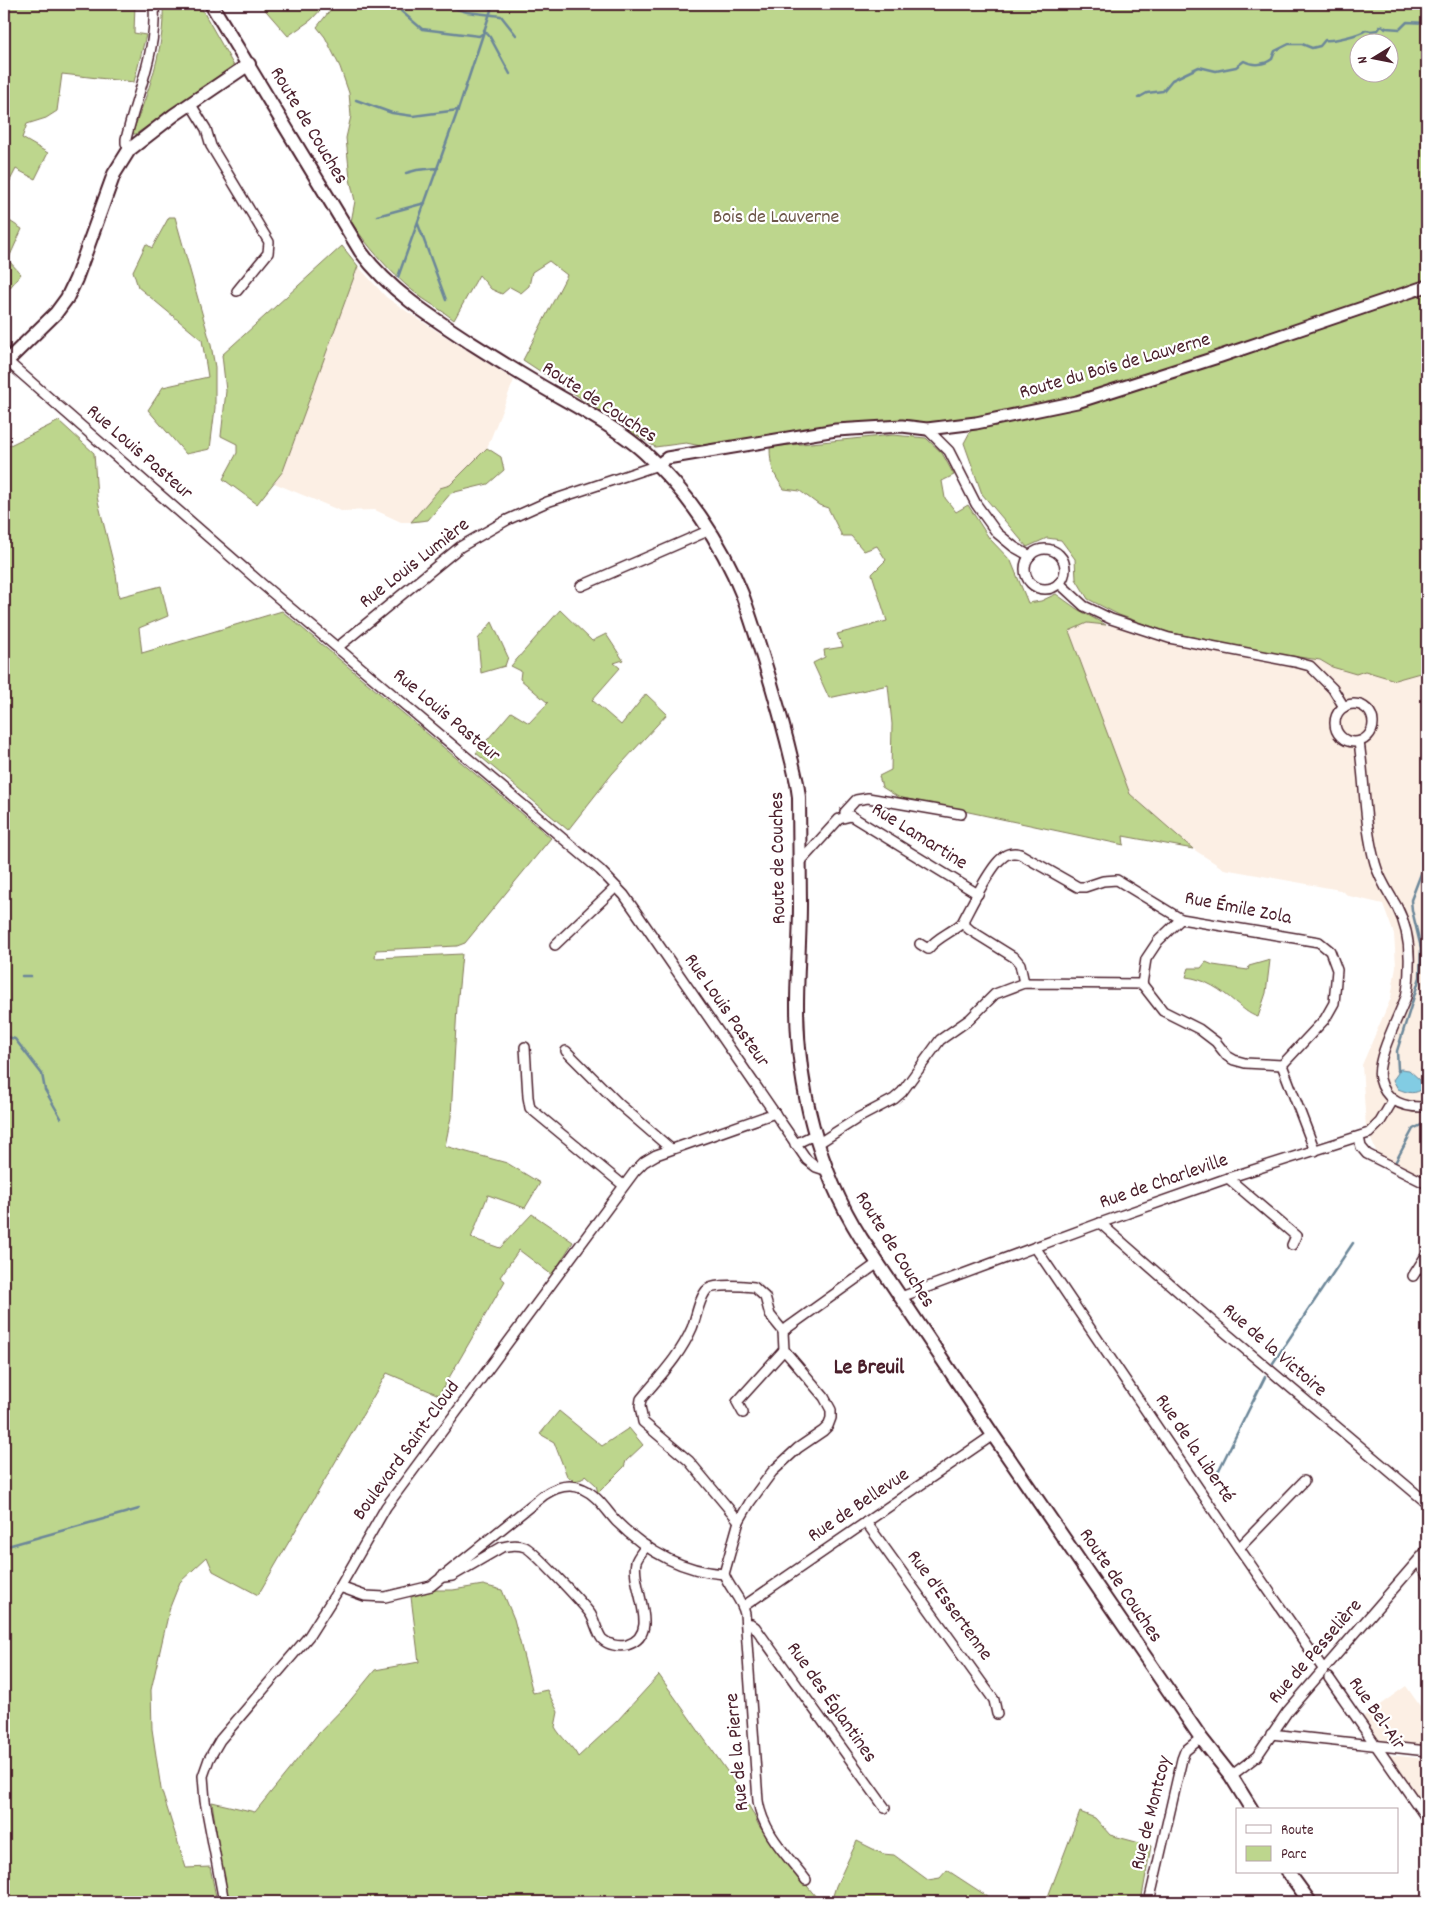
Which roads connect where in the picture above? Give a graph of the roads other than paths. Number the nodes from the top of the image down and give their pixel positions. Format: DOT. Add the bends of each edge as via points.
graph roads {
  1 [pos="154,4"];
  2 [pos="211,4"];
  3 [pos="248,64"];
  4 [pos="190,103"];
  5 [pos="129,150"];
  6 [pos="1427,286"];
  7 [pos="237,291"];
  8 [pos="5,362"];
  9 [pos="927,429"];
  10 [pos="658,465"];
  11 [pos="710,530"];
  12 [pos="1030,556"];
  13 [pos="1059,583"];
  14 [pos="581,586"];
  15 [pos="338,647"];
  16 [pos="1344,707"];
  17 [pos="1359,742"];
  18 [pos="961,814"];
  19 [pos="845,816"];
  20 [pos="800,862"];
  21 [pos="616,887"];
  22 [pos="978,894"];
  23 [pos="1181,919"];
  24 [pos="962,923"];
  25 [pos="920,944"];
  26 [pos="555,945"];
  27 [pos="1024,983"];
  28 [pos="1142,984"];
  29 [pos="525,1047"];
  30 [pos="566,1051"];
  31 [pos="1282,1065"];
  32 [pos="1393,1100"];
  33 [pos="1427,1107"];
  34 [pos="775,1113"];
  35 [pos="1359,1137"];
  36 [pos="817,1138"];
  37 [pos="795,1144"];
  38 [pos="671,1149"];
  39 [pos="1315,1151"];
  40 [pos="802,1153"];
  41 [pos="823,1158"];
  42 [pos="828,1171"];
  43 [pos="1228,1178"];
  44 [pos="1427,1184"];
  45 [pos="623,1185"];
  46 [pos="1100,1223"];
  47 [pos="1292,1245"];
  48 [pos="1035,1247"];
  49 [pos="1427,1254"];
  50 [pos="878,1263"];
  51 [pos="1413,1276"];
  52 [pos="901,1296"];
  53 [pos="783,1331"];
  54 [pos="784,1350"];
  55 [pos="743,1413"];
  56 [pos="993,1435"];
  57 [pos="1304,1481"];
  58 [pos="1427,1503"];
  59 [pos="738,1521"];
  60 [pos="866,1522"];
  61 [pos="646,1546"];
  62 [pos="1239,1548"];
  63 [pos="1427,1550"];
  64 [pos="1418,1561"];
  65 [pos="724,1574"];
  66 [pos="1427,1575"];
  67 [pos="442,1576"];
  68 [pos="340,1587"];
  69 [pos="744,1606"];
  70 [pos="746,1623"];
  71 [pos="1324,1670"];
  72 [pos="1329,1678"];
  73 [pos="998,1714"];
  74 [pos="1271,1734"];
  75 [pos="1201,1738"];
  76 [pos="1377,1746"];
  77 [pos="1427,1751"];
  78 [pos="1231,1776"];
  79 [pos="885,1808"];
  80 [pos="1251,1808"];
  81 [pos="1427,1819"];
  82 [pos="1289,1874"];
  83 [pos="806,1880"];
  84 [pos="224,1902"];
  85 [pos="1149,1902"];
  86 [pos="1310,1902"];
  1 -- 5 [label="street" via="155,26 150,55 126,139"];
  2 -- 3 [label="main road, Route de Couches"];
  3 -- 4 [label="main road"];
  3 -- 10 [label="main road, Route de Couches" via="361,252 381,276 444,326 584,412 642,450"];
  4 -- 5 [label="main road"];
  4 -- 7 [label="street" via="206,129 211,146 269,242 268,253"];
  5 -- 8 [label="main road" via="114,174 66,298 56,313"];
  6 -- 9 [label="street, Route du Bois de Lauverne" via="1077,402 976,423"];
  8 -- 15 [label="street, Rue Louis Pasteur"];
  9 -- 10 [label="street, Route du Bois de Lauverne" via="902,426 836,430 667,458"];
  9 -- 12 [label="street" via="949,451 976,504 997,533"];
  10 -- 11 [label="main road, Route de Couches"];
  10 -- 15 [label="street, Rue Louis Lumière" via="547,502 474,538"];
  11 -- 14 [label="street"];
  11 -- 20 [label="main road, Route de Couches" via="742,595 772,684 799,797"];
  12 -- 13 [label="street" via="1026,572 1031,583 1042,588"];
  12 -- 13 [label="street" via="1036,551 1049,549 1061,556 1065,569"];
  13 -- 16 [label="street" via="1084,606 1119,622 1169,638 1310,666 1333,689"];
  15 -- 21 [label="street, Rue Louis Pasteur"];
  16 -- 17 [label="street" via="1337,716 1336,730 1347,741"];
  16 -- 17 [label="street" via="1359,705 1371,714 1372,732"];
  17 -- 32 [label="street" via="1375,864 1398,909 1409,944 1406,994 1382,1055 1379,1076 1383,1089"];
  18 -- 19 [label="street" via="868,798 856,800"];
  19 -- 20 [label="street, Rue Lamartine"];
  19 -- 22 [label="street, Rue Lamartine" via="856,817"];
  20 -- 36 [label="main road, Route de Couches" via="798,1025 806,1094"];
  21 -- 26 [label="street"];
  21 -- 34 [label="street, Rue Louis Pasteur"];
  22 -- 23 [label="street, Rue Émile Zola" via="1001,858 1015,852 1078,887 1117,880"];
  22 -- 24 [label="street, Rue Émile Zola"];
  23 -- 28 [label="street" via="1158,941 1146,959"];
  23 -- 31 [label="street, Rue Émile Zola" via="1313,940 1330,951 1337,970 1334,1003 1325,1019"];
  24 -- 25 [label="street, Rue Émile Zola" via="935,940 928,949"];
  24 -- 27 [label="street" via="1015,958 1020,964"];
  27 -- 28 [label="street"];
  27 -- 36 [label="street" via="995,994 970,1019 940,1040 909,1084 894,1098"];
  28 -- 31 [label="street" via="1162,1011 1199,1030 1216,1042 1227,1056 1245,1063"];
  29 -- 45 [label="street" via="530,1108"];
  30 -- 38 [label="street" via="619,1104"];
  31 -- 39 [label="street"];
  32 -- 33 [label="street" via="1410,1108"];
  32 -- 35 [label="street, Rue de Charleville" via="1380,1122 1369,1133"];
  34 -- 37 [label="street, Rue Louis Pasteur"];
  34 -- 38 [label="street, Boulevard Saint-Cloud"];
  35 -- 39 [label="street, Rue de Charleville"];
  35 -- 44 [label="street" via="1367,1154"];
  36 -- 37 [label="street"];
  36 -- 41 [label="main road, Route de Couches"];
  37 -- 40 [label="street, Rue Louis Pasteur"];
  38 -- 45 [label="street, Boulevard Saint-Cloud" via="644,1162"];
  39 -- 43 [label="street, Rue de Charleville"];
  40 -- 41 [label="street"];
  40 -- 42 [label="street, Rue Louis Pasteur" via="816,1167"];
  41 -- 42 [label="main road, Route de Couches"];
  42 -- 50 [label="main road, Route de Couches" via="846,1215"];
  43 -- 46 [label="street, Rue de Charleville"];
  43 -- 47 [label="street" via="1296,1236"];
  45 -- 68 [label="street, Boulevard Saint-Cloud" via="386,1507"];
  46 -- 48 [label="street, Rue de Charleville"];
  46 -- 58 [label="street, Rue de la Victoire"];
  48 -- 52 [label="street, Rue de Charleville"];
  48 -- 62 [label="street, Rue de la Liberté"];
  49 -- 51 [label="street"];
  50 -- 52 [label="main road, Route de Couches"];
  50 -- 53 [label="street"];
  52 -- 56 [label="main road, Route de Couches"];
  53 -- 54 [label="street"];
  53 -- 59 [label="street" via="770,1315 765,1297 754,1287 708,1289 683,1346 641,1399 643,1422 689,1461"];
  54 -- 55 [label="street" via="737,1402"];
  54 -- 59 [label="street" via="824,1397 831,1410 831,1418 823,1431 772,1472"];
  56 -- 60 [label="street, Rue de Bellevue"];
  56 -- 75 [label="main road, Route de Couches"];
  57 -- 62 [label="street"];
  59 -- 65 [label="street"];
  60 -- 69 [label="street, Rue de Bellevue"];
  60 -- 73 [label="street, Rue d'Essertenne" via="994,1700"];
  61 -- 65 [label="street" via="689,1568"];
  61 -- 67 [label="street" via="592,1494 582,1488 560,1487 544,1495"];
  61 -- 67 [label="street" via="636,1562 644,1628 634,1642 626,1645 609,1644 602,1638 589,1612 527,1548 502,1547 452,1576"];
  62 -- 71 [label="street, Rue de la Liberté"];
  63 -- 64 [label="street, Rue de Pesselière"];
  64 -- 66 [label="street"];
  64 -- 71 [label="street, Rue de Pesselière"];
  65 -- 69 [label="street"];
  67 -- 68 [label="street" via="431,1586 385,1597 365,1596"];
  68 -- 84 [label="street, Boulevard Saint-Cloud" via="309,1636 220,1740 209,1759 203,1776 205,1801"];
  69 -- 70 [label="street, Rue de la Pierre"];
  70 -- 79 [label="street, Rue des Églantines" via="755,1627"];
  70 -- 83 [label="street, Rue de la Pierre" via="760,1814 770,1834"];
  71 -- 74 [label="street, Rue de Pesselière"];
  72 -- 76 [label="street, Rue Bel-Air"];
  74 -- 76 [label="street"];
  74 -- 78 [label="street, Rue de Pesselière" via="1256,1756"];
  75 -- 78 [label="main road, Route de Couches"];
  75 -- 85 [label="street, Rue de Montcoy" via="1185,1751 1182,1759"];
  76 -- 77 [label="street"];
  76 -- 81 [label="street, Rue Bel-Air"];
  78 -- 80 [label="main road, Route de Couches"];
  82 -- 86 [label="main road"];
}
